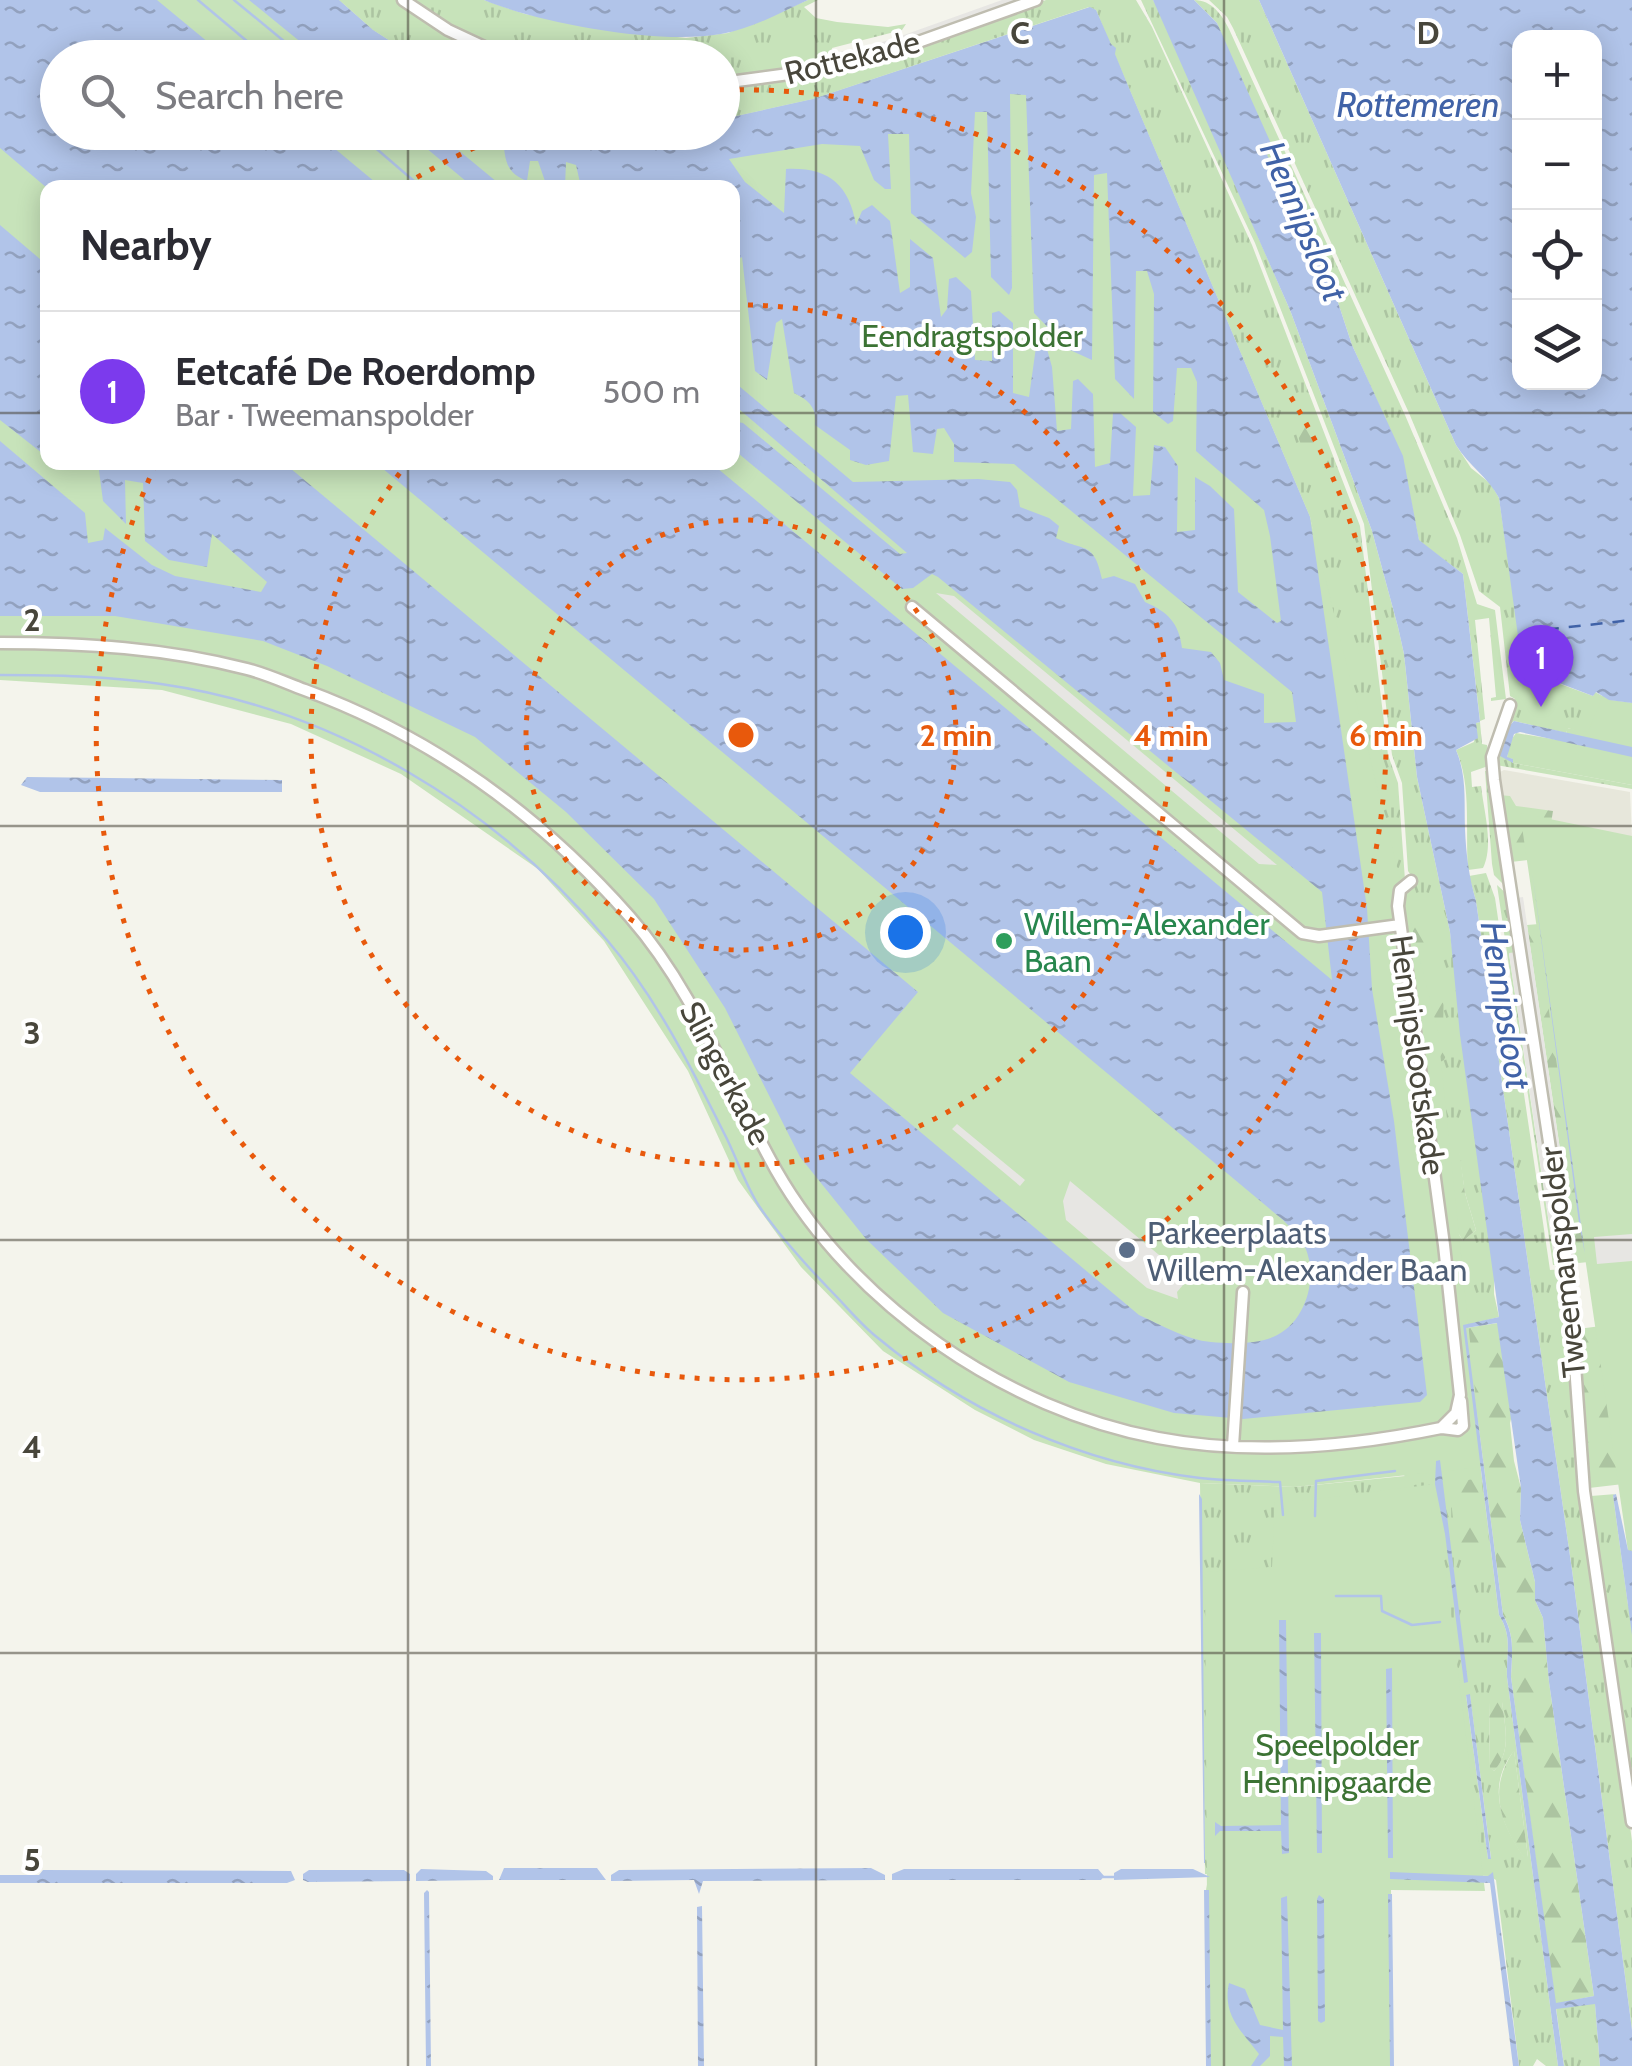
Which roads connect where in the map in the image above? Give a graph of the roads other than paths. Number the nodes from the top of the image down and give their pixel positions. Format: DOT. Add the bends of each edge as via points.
graph roads {
  1 [pos="403,0"];
  2 [pos="1036,0"];
  3 [pos="469,40"];
  4 [pos="740,81"];
  5 [pos="912,606"];
  6 [pos="0,643"];
  7 [pos="1510,705"];
  8 [pos="1412,881"];
  9 [pos="1400,925"];
  10 [pos="1243,1292"];
  11 [pos="1460,1395"];
  12 [pos="1441,1428"];
  13 [pos="1233,1446"];
  14 [pos="1632,1822"];
  1 -- 3 [label="street"];
  2 -- 4 [label="street, Rottekade" via="893,50"];
  5 -- 9 [label="street" via="1302,933"];
  6 -- 13 [label="street, Slingerkade" via="128,647 252,670 389,725 480,779 572,855 632,919 692,1007 776,1170 822,1236 878,1296 942,1346 1045,1404 1159,1438"];
  7 -- 14 [label="street, Tweemanspolder" via="1492,756 1494,780 1568,1267 1584,1491"];
  8 -- 9 [label="street, Hennipslootskade" via="1400,890"];
  9 -- 11 [label="street, Hennipslootskade"];
  10 -- 13 [label="street"];
  11 -- 12 [label="street, Hennipslootskade" via="1456,1412"];
  11 -- 12 [label="street" via="1463,1426"];
  12 -- 13 [label="street, Slingerkade" via="1313,1447"];
}
